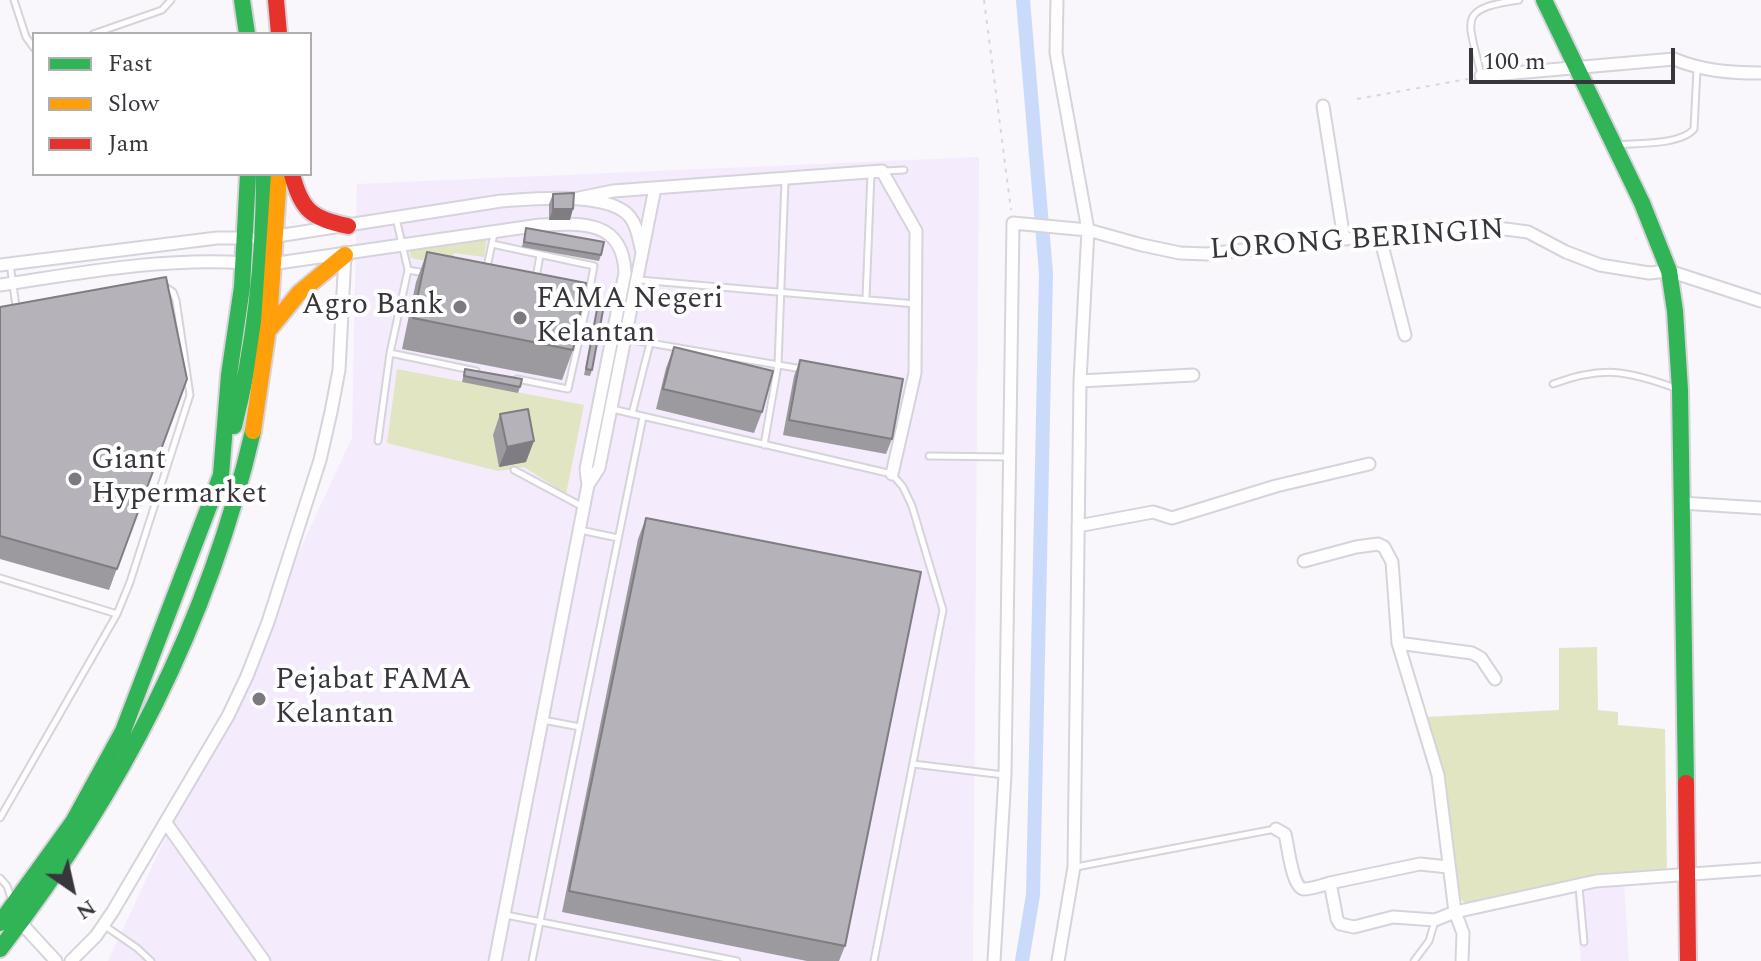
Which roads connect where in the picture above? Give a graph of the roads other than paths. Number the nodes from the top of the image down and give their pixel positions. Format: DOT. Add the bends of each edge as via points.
graph roads {
  1 [pos="14,0"];
  2 [pos="171,0"];
  3 [pos="242,0"];
  4 [pos="276,0"];
  5 [pos="1057,0"];
  6 [pos="1519,0"];
  7 [pos="1544,0"];
  8 [pos="99,32"];
  9 [pos="247,32"];
  10 [pos="279,32"];
  11 [pos="32,45"];
  12 [pos="1576,67"];
  13 [pos="1697,68"];
  14 [pos="1761,73"];
  15 [pos="1481,76"];
  16 [pos="1323,106"];
  17 [pos="1614,145"];
  18 [pos="904,170"];
  19 [pos="877,172"];
  20 [pos="248,176"];
  21 [pos="264,176"];
  22 [pos="278,176"];
  23 [pos="292,176"];
  24 [pos="785,179"];
  25 [pos="655,188"];
  26 [pos="572,200"];
  27 [pos="396,218"];
  28 [pos="348,226"];
  29 [pos="1088,230"];
  30 [pos="260,237"];
  31 [pos="1380,237"];
  32 [pos="493,239"];
  33 [pos="1344,239"];
  34 [pos="404,246"];
  35 [pos="642,252"];
  36 [pos="345,255"];
  37 [pos="540,255"];
  38 [pos="5,264"];
  39 [pos="258,264"];
  40 [pos="408,270"];
  41 [pos="487,270"];
  42 [pos="1669,271"];
  43 [pos="434,274"];
  44 [pos="536,280"];
  45 [pos="637,280"];
  46 [pos="13,283"];
  47 [pos="0,285"];
  48 [pos="159,285"];
  49 [pos="782,290"];
  50 [pos="866,298"];
  51 [pos="573,301"];
  52 [pos="1761,301"];
  53 [pos="30,304"];
  54 [pos="587,304"];
  55 [pos="917,304"];
  56 [pos="16,306"];
  57 [pos="8,308"];
  58 [pos="268,331"];
  59 [pos="1405,335"];
  60 [pos="625,339"];
  61 [pos="650,343"];
  62 [pos="390,353"];
  63 [pos="778,365"];
  64 [pos="808,370"];
  65 [pos="479,371"];
  66 [pos="1193,375"];
  67 [pos="509,377"];
  68 [pos="1080,381"];
  69 [pos="1553,384"];
  70 [pos="897,387"];
  71 [pos="911,390"];
  72 [pos="1680,390"];
  73 [pos="611,409"];
  74 [pos="632,414"];
  75 [pos="643,417"];
  76 [pos="378,441"];
  77 [pos="764,445"];
  78 [pos="929,456"];
  79 [pos="1009,457"];
  80 [pos="1369,464"];
  81 [pos="514,470"];
  82 [pos="892,474"];
  83 [pos="588,485"];
  84 [pos="1681,503"];
  85 [pos="583,507"];
  86 [pos="1761,508"];
  87 [pos="1078,526"];
  88 [pos="579,530"];
  89 [pos="618,538"];
  90 [pos="1304,561"];
  91 [pos="0,578"];
  92 [pos="117,614"];
  93 [pos="1398,643"];
  94 [pos="1495,679"];
  95 [pos="543,720"];
  96 [pos="580,727"];
  97 [pos="913,764"];
  98 [pos="1005,775"];
  99 [pos="0,818"];
  100 [pos="166,823"];
  101 [pos="1276,829"];
  102 [pos="1074,867"];
  103 [pos="1448,867"];
  104 [pos="1761,869"];
  105 [pos="1687,873"];
  106 [pos="0,878"];
  107 [pos="1330,883"];
  108 [pos="1579,884"];
  109 [pos="1455,912"];
  110 [pos="505,915"];
  111 [pos="10,919"];
  112 [pos="1435,920"];
  113 [pos="540,922"];
  114 [pos="105,925"];
  115 [pos="1584,942"];
  116 [pos="0,949"];
  117 [pos="56,961"];
  118 [pos="71,961"];
  119 [pos="151,961"];
  120 [pos="264,961"];
  121 [pos="495,961"];
  122 [pos="532,961"];
  123 [pos="737,961"];
  124 [pos="874,961"];
  125 [pos="994,961"];
  126 [pos="1058,961"];
  127 [pos="1414,961"];
  128 [pos="1462,961"];
  129 [pos="1688,961"];
  1 -- 11 [label="lane"];
  2 -- 8 [label="lane" via="162,10"];
  3 -- 9 [label="main road"];
  4 -- 10 [label="main road"];
  5 -- 29 [label="street" via="1056,53"];
  6 -- 15 [label="lane" via="1474,13 1470,22"];
  7 -- 12 [label="main road"];
  12 -- 13 [label="street" via="1674,59"];
  12 -- 15 [label="street"];
  12 -- 17 [label="main road"];
  13 -- 14 [label="street"];
  13 -- 17 [label="lane" via="1694,129 1688,136"];
  16 -- 33 [label="street"];
  17 -- 42 [label="main road"];
  18 -- 19 [label="lane"];
  19 -- 24 [label="street"];
  19 -- 50 [label="lane"];
  19 -- 55 [label="street" via="916,231"];
  20 -- 30 [label="main road"];
  21 -- 30 [label="main road"];
  22 -- 30 [label="main road"];
  23 -- 28 [label="main road" via="309,212"];
  24 -- 25 [label="street"];
  24 -- 49 [label="lane"];
  25 -- 26 [label="street"];
  25 -- 35 [label="street"];
  26 -- 27 [label="street" via="501,201"];
  26 -- 35 [label="street" via="619,207 635,225"];
  27 -- 28 [label="street"];
  27 -- 34 [label="lane"];
  28 -- 30 [label="street"];
  29 -- 33 [label="street, LORONG BERINGIN" via="1200,254"];
  29 -- 68 [label="street"];
  29 -- 79 [label="street, LORONG BERINGIN" via="1016,224"];
  30 -- 38 [label="street"];
  30 -- 39 [label="main road"];
  30 -- 39 [label="main road"];
  31 -- 33 [label="street, LORONG BERINGIN"];
  31 -- 42 [label="street, LORONG BERINGIN" via="1516,230 1600,265"];
  31 -- 59 [label="street"];
  32 -- 34 [label="street"];
  32 -- 37 [label="lane"];
  32 -- 41 [label="lane"];
  32 -- 83 [label="street" via="540,225 588,225 611,235 625,260 586,469"];
  34 -- 36 [label="street"];
  34 -- 40 [label="lane"];
  35 -- 45 [label="street"];
  36 -- 39 [label="street"];
  36 -- 58 [label="main road" via="299,293"];
  36 -- 100 [label="street" via="339,370 320,460 247,676"];
  37 -- 44 [label="lane"];
  37 -- 54 [label="lane" via="594,266"];
  38 -- 46 [label="lane"];
  39 -- 46 [label="street" via="180,262"];
  39 -- 58 [label="main road"];
  39 -- 111 [label="main road" via="242,287 221,475 123,731 73,822"];
  40 -- 43 [label="lane"];
  40 -- 62 [label="lane"];
  42 -- 52 [label="street, LORONG BERINGIN"];
  42 -- 72 [label="main road"];
  45 -- 49 [label="lane"];
  45 -- 60 [label="street"];
  46 -- 47 [label="street"];
  46 -- 56 [label="lane"];
  48 -- 92 [label="lane" via="167,286 176,300 190,395"];
  49 -- 50 [label="lane"];
  49 -- 63 [label="lane"];
  50 -- 55 [label="lane"];
  51 -- 54 [label="lane"];
  53 -- 56 [label="lane"];
  54 -- 67 [label="lane" via="568,389"];
  55 -- 71 [label="street"];
  56 -- 57 [label="lane"];
  58 -- 111 [label="main road" via="245,466 183,646 94,819"];
  60 -- 61 [label="lane"];
  60 -- 73 [label="street"];
  61 -- 63 [label="lane"];
  61 -- 74 [label="lane"];
  62 -- 65 [label="lane"];
  62 -- 76 [label="lane"];
  63 -- 64 [label="lane"];
  63 -- 77 [label="lane"];
  66 -- 68 [label="street"];
  68 -- 87 [label="street"];
  69 -- 72 [label="lane" via="1607,371"];
  70 -- 71 [label="lane"];
  71 -- 82 [label="street"];
  72 -- 84 [label="main road"];
  73 -- 74 [label="lane"];
  73 -- 83 [label="street" via="599,468"];
  74 -- 75 [label="lane"];
  75 -- 77 [label="lane"];
  75 -- 89 [label="lane"];
  77 -- 82 [label="lane"];
  78 -- 79 [label="lane"];
  79 -- 98 [label="street"];
  80 -- 87 [label="street" via="1172,518 1153,512"];
  81 -- 85 [label="lane"];
  82 -- 97 [label="lane" via="912,506 942,602"];
  83 -- 85 [label="street"];
  84 -- 86 [label="street"];
  84 -- 105 [label="main road"];
  85 -- 88 [label="street"];
  87 -- 102 [label="street"];
  88 -- 89 [label="lane"];
  88 -- 95 [label="street"];
  89 -- 96 [label="lane"];
  90 -- 93 [label="street" via="1356,547 1384,547 1392,562"];
  91 -- 92 [label="lane"];
  92 -- 99 [label="lane"];
  93 -- 94 [label="street" via="1472,653"];
  93 -- 103 [label="street" via="1438,775"];
  95 -- 96 [label="lane"];
  95 -- 110 [label="street"];
  96 -- 113 [label="lane"];
  97 -- 98 [label="lane"];
  97 -- 124 [label="lane"];
  98 -- 125 [label="street"];
  100 -- 114 [label="street"];
  100 -- 120 [label="street"];
  101 -- 102 [label="lane"];
  101 -- 107 [label="street" via="1285,834 1298,887"];
  102 -- 126 [label="street"];
  103 -- 107 [label="street" via="1420,864"];
  103 -- 109 [label="street"];
  104 -- 105 [label="street"];
  105 -- 108 [label="street"];
  105 -- 129 [label="main road"];
  106 -- 111 [label="lane" via="10,893"];
  107 -- 112 [label="street" via="1337,919 1346,927 1393,917"];
  108 -- 109 [label="street"];
  108 -- 115 [label="lane"];
  109 -- 112 [label="street"];
  109 -- 128 [label="street" via="1463,933"];
  110 -- 113 [label="lane"];
  110 -- 121 [label="street"];
  111 -- 116 [label="main road"];
  111 -- 117 [label="street"];
  112 -- 127 [label="lane" via="1429,941"];
  113 -- 122 [label="lane"];
  113 -- 123 [label="lane"];
  114 -- 118 [label="street"];
  114 -- 119 [label="lane"];
}
